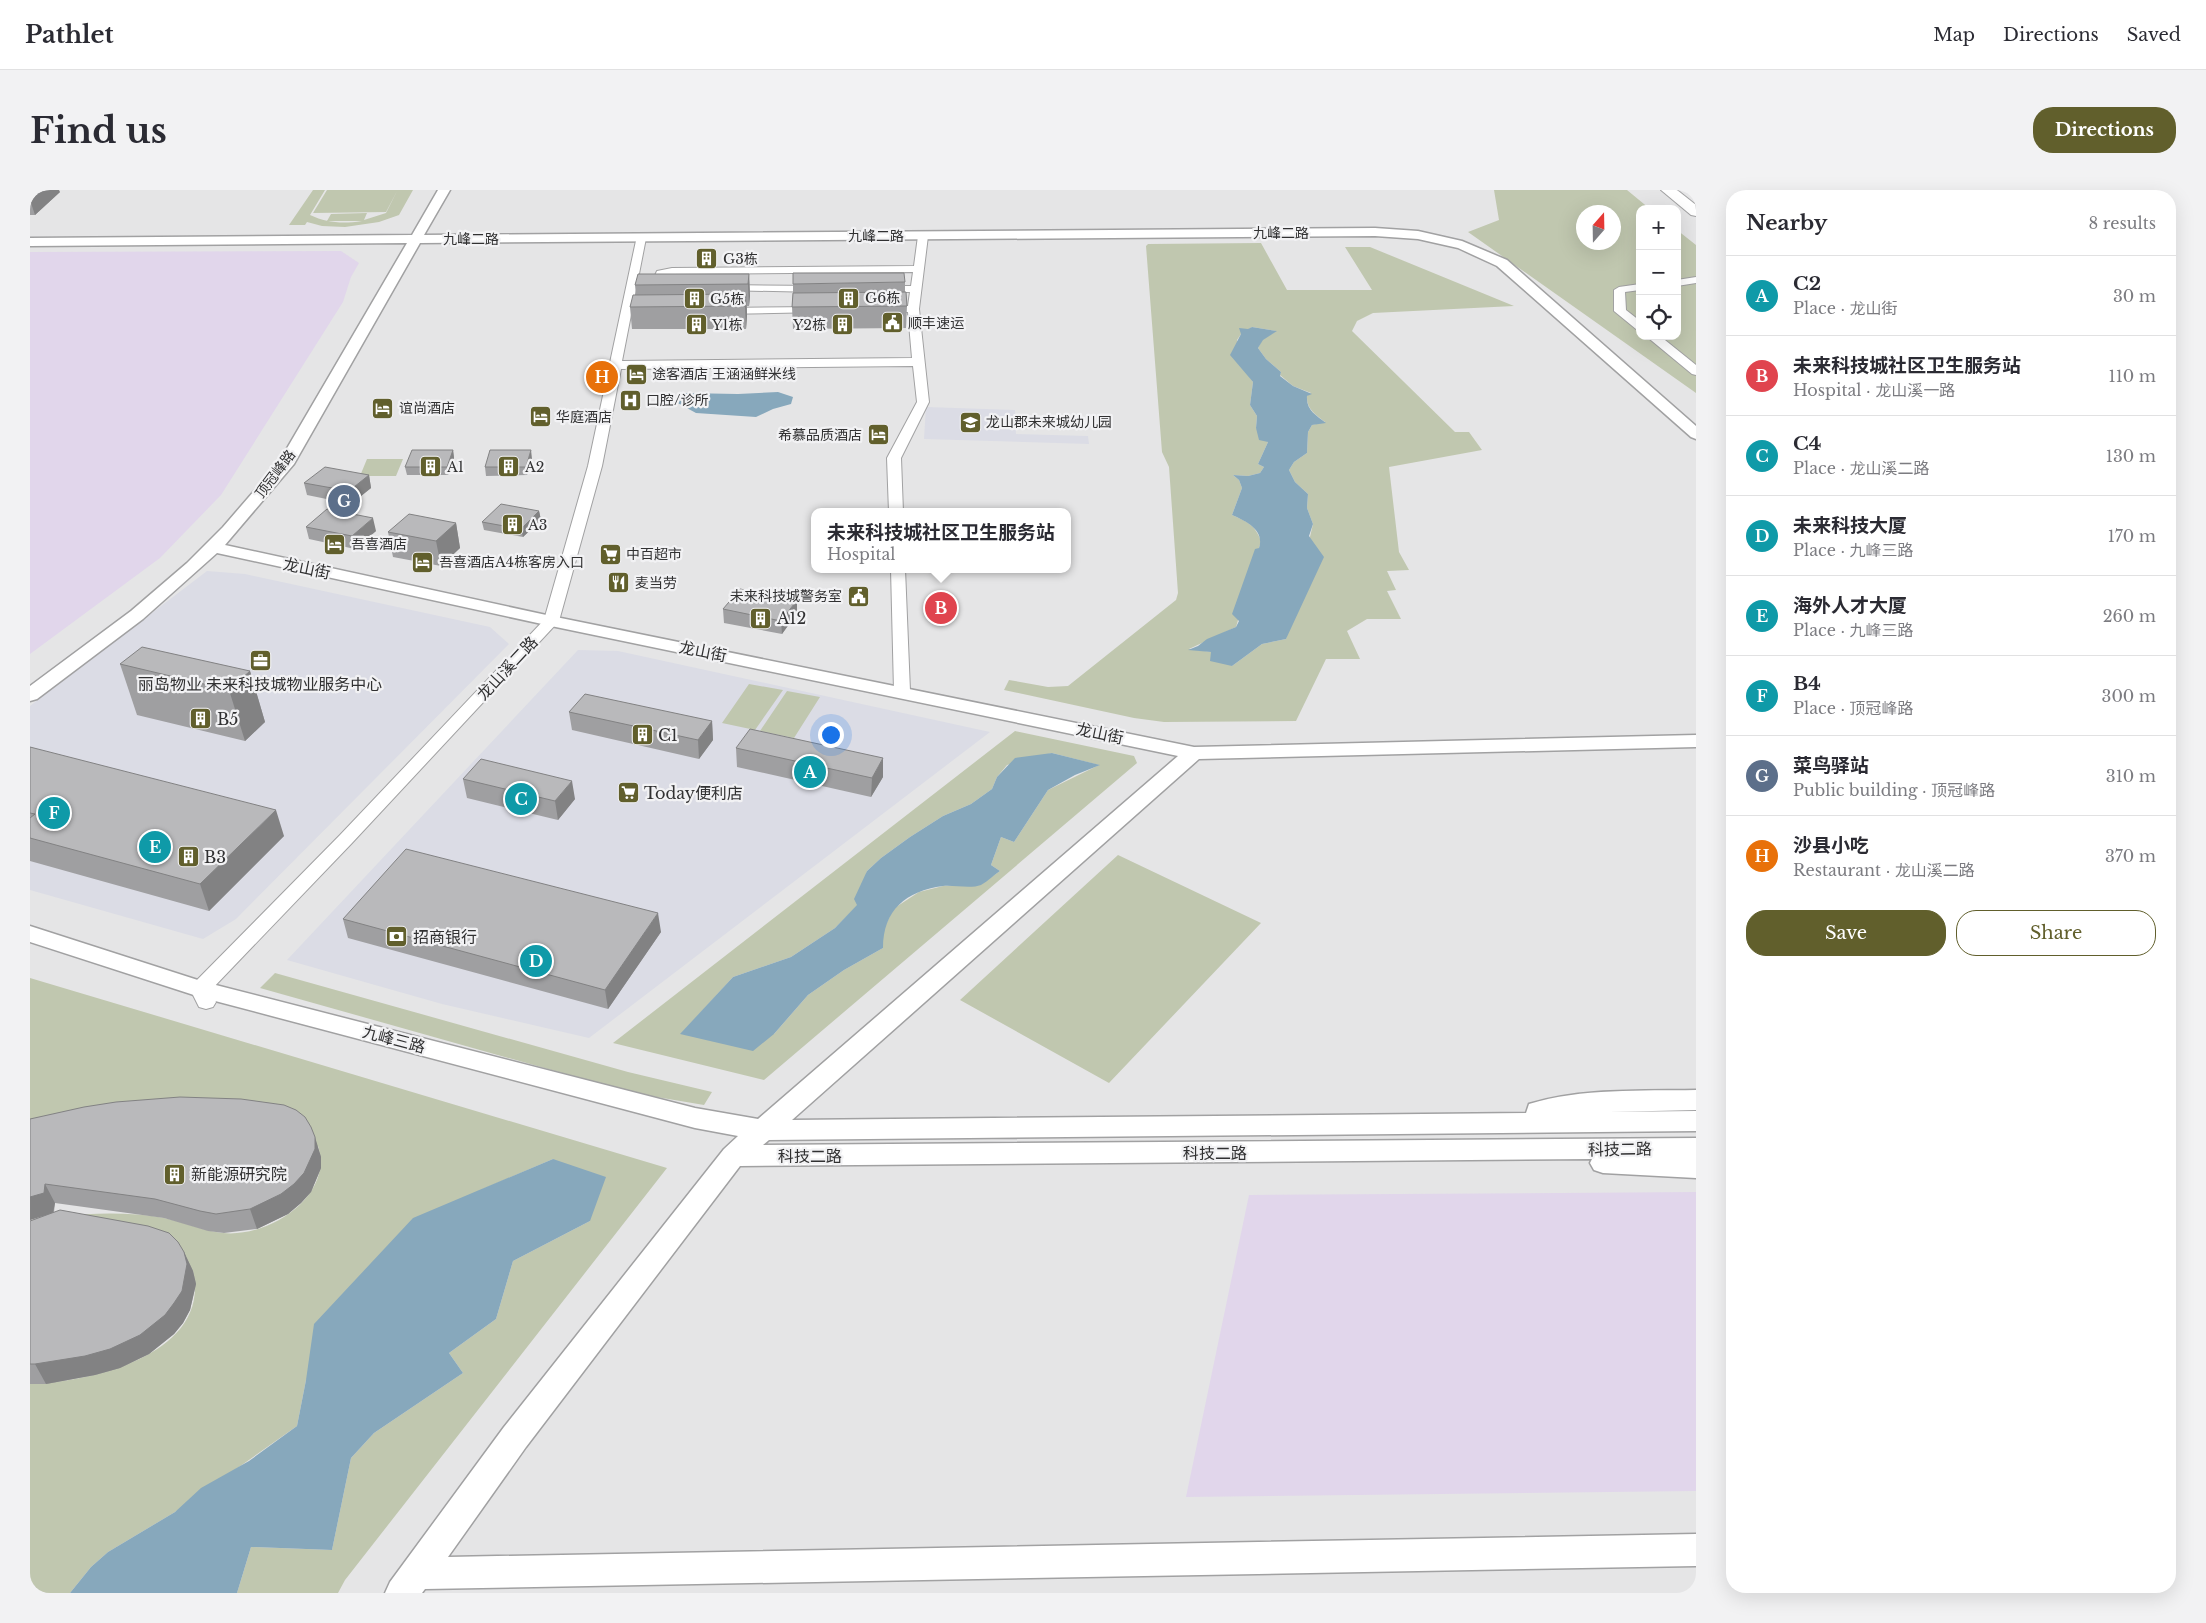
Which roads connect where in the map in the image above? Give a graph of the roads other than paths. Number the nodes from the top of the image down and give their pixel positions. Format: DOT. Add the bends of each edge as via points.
graph roads {
  1 [pos="444,190"];
  2 [pos="1668,190"];
  3 [pos="1696,212"];
  4 [pos="923,236"];
  5 [pos="641,238"];
  6 [pos="414,239"];
  7 [pos="30,242"];
  8 [pos="918,270"];
  9 [pos="1696,280"];
  10 [pos="1681,282"];
  11 [pos="680,287"];
  12 [pos="717,288"];
  13 [pos="1636,288"];
  14 [pos="830,289"];
  15 [pos="868,289"];
  16 [pos="916,289"];
  17 [pos="913,309"];
  18 [pos="825,310"];
  19 [pos="874,310"];
  20 [pos="707,311"];
  21 [pos="632,312"];
  22 [pos="1636,323"];
  23 [pos="1657,340"];
  24 [pos="919,362"];
  25 [pos="616,365"];
  26 [pos="1696,371"];
  27 [pos="1664,404"];
  28 [pos="1696,426"];
  29 [pos="1696,434"];
  30 [pos="896,508"];
  31 [pos="212,547"];
  32 [pos="898,573"];
  33 [pos="551,621"];
  34 [pos="902,692"];
  35 [pos="30,695"];
  36 [pos="1696,741"];
  37 [pos="1194,752"];
  38 [pos="30,934"];
  39 [pos="203,995"];
  40 [pos="1696,1100"];
  41 [pos="1696,1121"];
  42 [pos="1482,1122"];
  43 [pos="761,1130"];
  44 [pos="1696,1148"];
  45 [pos="1495,1150"];
  46 [pos="733,1156"];
  47 [pos="1696,1168"];
  48 [pos="1696,1550"];
  49 [pos="409,1583"];
  1 -- 6 [label="street, 顶冠峰路"];
  2 -- 3 [label="highway"];
  4 -- 5 [label="street, 九峰二路"];
  4 -- 8 [label="street"];
  4 -- 27 [label="street, 九峰二路" via="1375,232 1418,235 1462,245 1502,262"];
  5 -- 6 [label="street, 九峰二路"];
  5 -- 21 [label="street, 龙山溪二路"];
  6 -- 7 [label="street, 九峰二路"];
  6 -- 31 [label="street, 顶冠峰路" via="286,464"];
  8 -- 11 [label="street" via="672,271 661,273 656,284"];
  8 -- 16 [label="street"];
  9 -- 10 [label="street"];
  12 -- 14 [label="street"];
  13 -- 22 [label="street" via="1619,290 1620,310"];
  15 -- 16 [label="street"];
  16 -- 17 [label="street"];
  17 -- 19 [label="street"];
  17 -- 24 [label="street"];
  18 -- 20 [label="street"];
  21 -- 25 [label="street, 龙山溪二路"];
  23 -- 26 [label="street"];
  24 -- 25 [label="street"];
  24 -- 30 [label="street" via="923,402 894,458"];
  25 -- 33 [label="street, 龙山溪二路" via="595,466"];
  27 -- 28 [label="street"];
  27 -- 29 [label="street"];
  31 -- 33 [label="street, 龙山街"];
  31 -- 35 [label="street, 顶冠峰路" via="137,614"];
  32 -- 34 [label="street"];
  33 -- 34 [label="street, 龙山街"];
  33 -- 39 [label="street, 龙山溪二路"];
  34 -- 37 [label="street, 龙山街"];
  36 -- 37 [label="street, 龙山街"];
  37 -- 43 [label="street"];
  38 -- 39 [label="street, 九峰三路"];
  39 -- 43 [label="street, 九峰三路" via="666,1111"];
  40 -- 42 [label="street" via="1637,1100 1562,1106"];
  41 -- 42 [label="street, 科技二路"];
  42 -- 43 [label="street, 科技二路"];
  43 -- 46 [label="street"];
  44 -- 45 [label="street, 科技二路"];
  45 -- 46 [label="street, 科技二路"];
  45 -- 47 [label="street" via="1600,1163"];
  46 -- 49 [label="street" via="515,1437"];
  48 -- 49 [label="street"];
}
